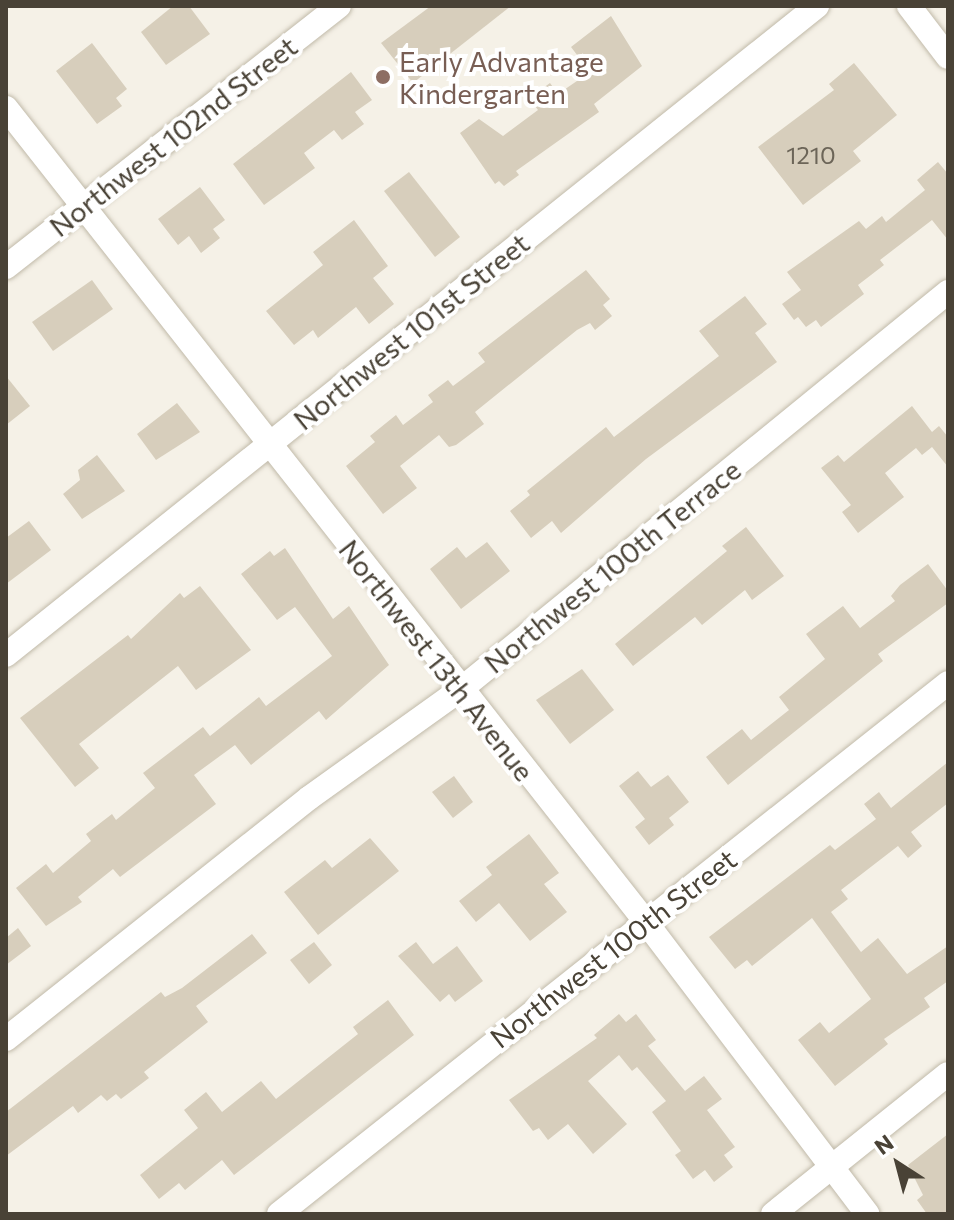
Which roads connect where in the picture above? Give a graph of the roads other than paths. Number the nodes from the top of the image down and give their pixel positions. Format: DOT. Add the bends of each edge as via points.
graph roads {
  1 [pos="339,6"];
  2 [pos="817,6"];
  3 [pos="909,6"];
  4 [pos="948,57"];
  5 [pos="6,108"];
  6 [pos="81,207"];
  7 [pos="6,267"];
  8 [pos="948,292"];
  9 [pos="267,446"];
  10 [pos="6,655"];
  11 [pos="948,683"];
  12 [pos="460,690"];
  13 [pos="645,921"];
  14 [pos="6,1039"];
  15 [pos="948,1074"];
  16 [pos="831,1167"];
  17 [pos="279,1214"];
  18 [pos="773,1214"];
  19 [pos="867,1214"];
  1 -- 6 [label="street, Northwest 102nd Street"];
  2 -- 9 [label="street, Northwest 101st Street"];
  3 -- 4 [label="street"];
  5 -- 6 [label="street, Northwest 13th Avenue"];
  6 -- 7 [label="street, Northwest 102nd Street"];
  6 -- 9 [label="street, Northwest 13th Avenue"];
  8 -- 12 [label="street, Northwest 100th Terrace"];
  9 -- 10 [label="street, Northwest 101st Street"];
  9 -- 12 [label="street, Northwest 13th Avenue"];
  11 -- 13 [label="street, Northwest 100th Street"];
  12 -- 13 [label="street, Northwest 13th Avenue"];
  12 -- 14 [label="street, Northwest 100th Terrace" via="309,798"];
  13 -- 16 [label="street, Northwest 13th Avenue"];
  13 -- 17 [label="street, Northwest 100th Street"];
  15 -- 16 [label="street"];
  16 -- 18 [label="street"];
  16 -- 19 [label="street, Northwest 13th Avenue"];
}
